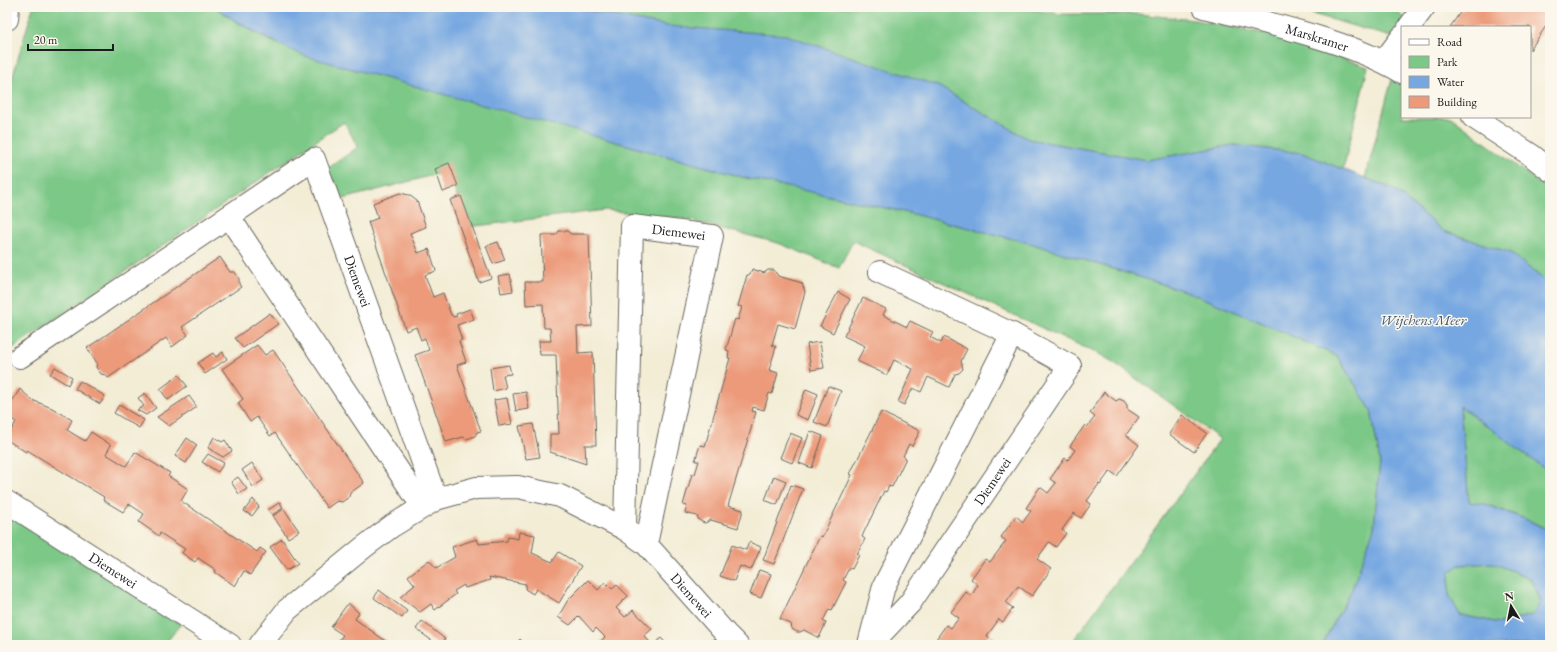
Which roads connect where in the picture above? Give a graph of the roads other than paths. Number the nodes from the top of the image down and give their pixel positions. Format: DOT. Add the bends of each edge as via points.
graph roads {
  1 [pos="8,7"];
  2 [pos="1204,7"];
  3 [pos="1424,7"];
  4 [pos="7,19"];
  5 [pos="1410,26"];
  6 [pos="1401,40"];
  7 [pos="1393,67"];
  8 [pos="1475,118"];
  9 [pos="1550,170"];
  10 [pos="229,217"];
  11 [pos="880,272"];
  12 [pos="1012,334"];
  13 [pos="20,357"];
  14 [pos="7,502"];
  15 [pos="429,502"];
  16 [pos="625,529"];
  17 [pos="646,544"];
  18 [pos="222,643"];
  19 [pos="260,645"];
  20 [pos="737,645"];
  21 [pos="869,645"];
  1 -- 4 [label="street"];
  2 -- 7 [label="street, Marskramer" via="1334,42"];
  3 -- 5 [label="street"];
  6 -- 7 [label="street"];
  8 -- 9 [label="street"];
  10 -- 13 [label="street, Diemewei"];
  10 -- 15 [label="street"];
  10 -- 15 [label="street, Diemewei" via="314,159"];
  11 -- 12 [label="street, Diemewei"];
  12 -- 21 [label="street, Diemewei" via="884,586"];
  12 -- 21 [label="street, Diemewei" via="1070,366 910,602"];
  14 -- 18 [label="street, Diemewei"];
  15 -- 16 [label="street, Diemewei" via="476,488 518,487 560,496"];
  15 -- 19 [label="street, Diemewei" via="364,547 287,610"];
  16 -- 17 [label="street, Diemewei"];
  16 -- 17 [label="street, Diemewei" via="632,226 712,236"];
  17 -- 20 [label="street, Diemewei"];
}
